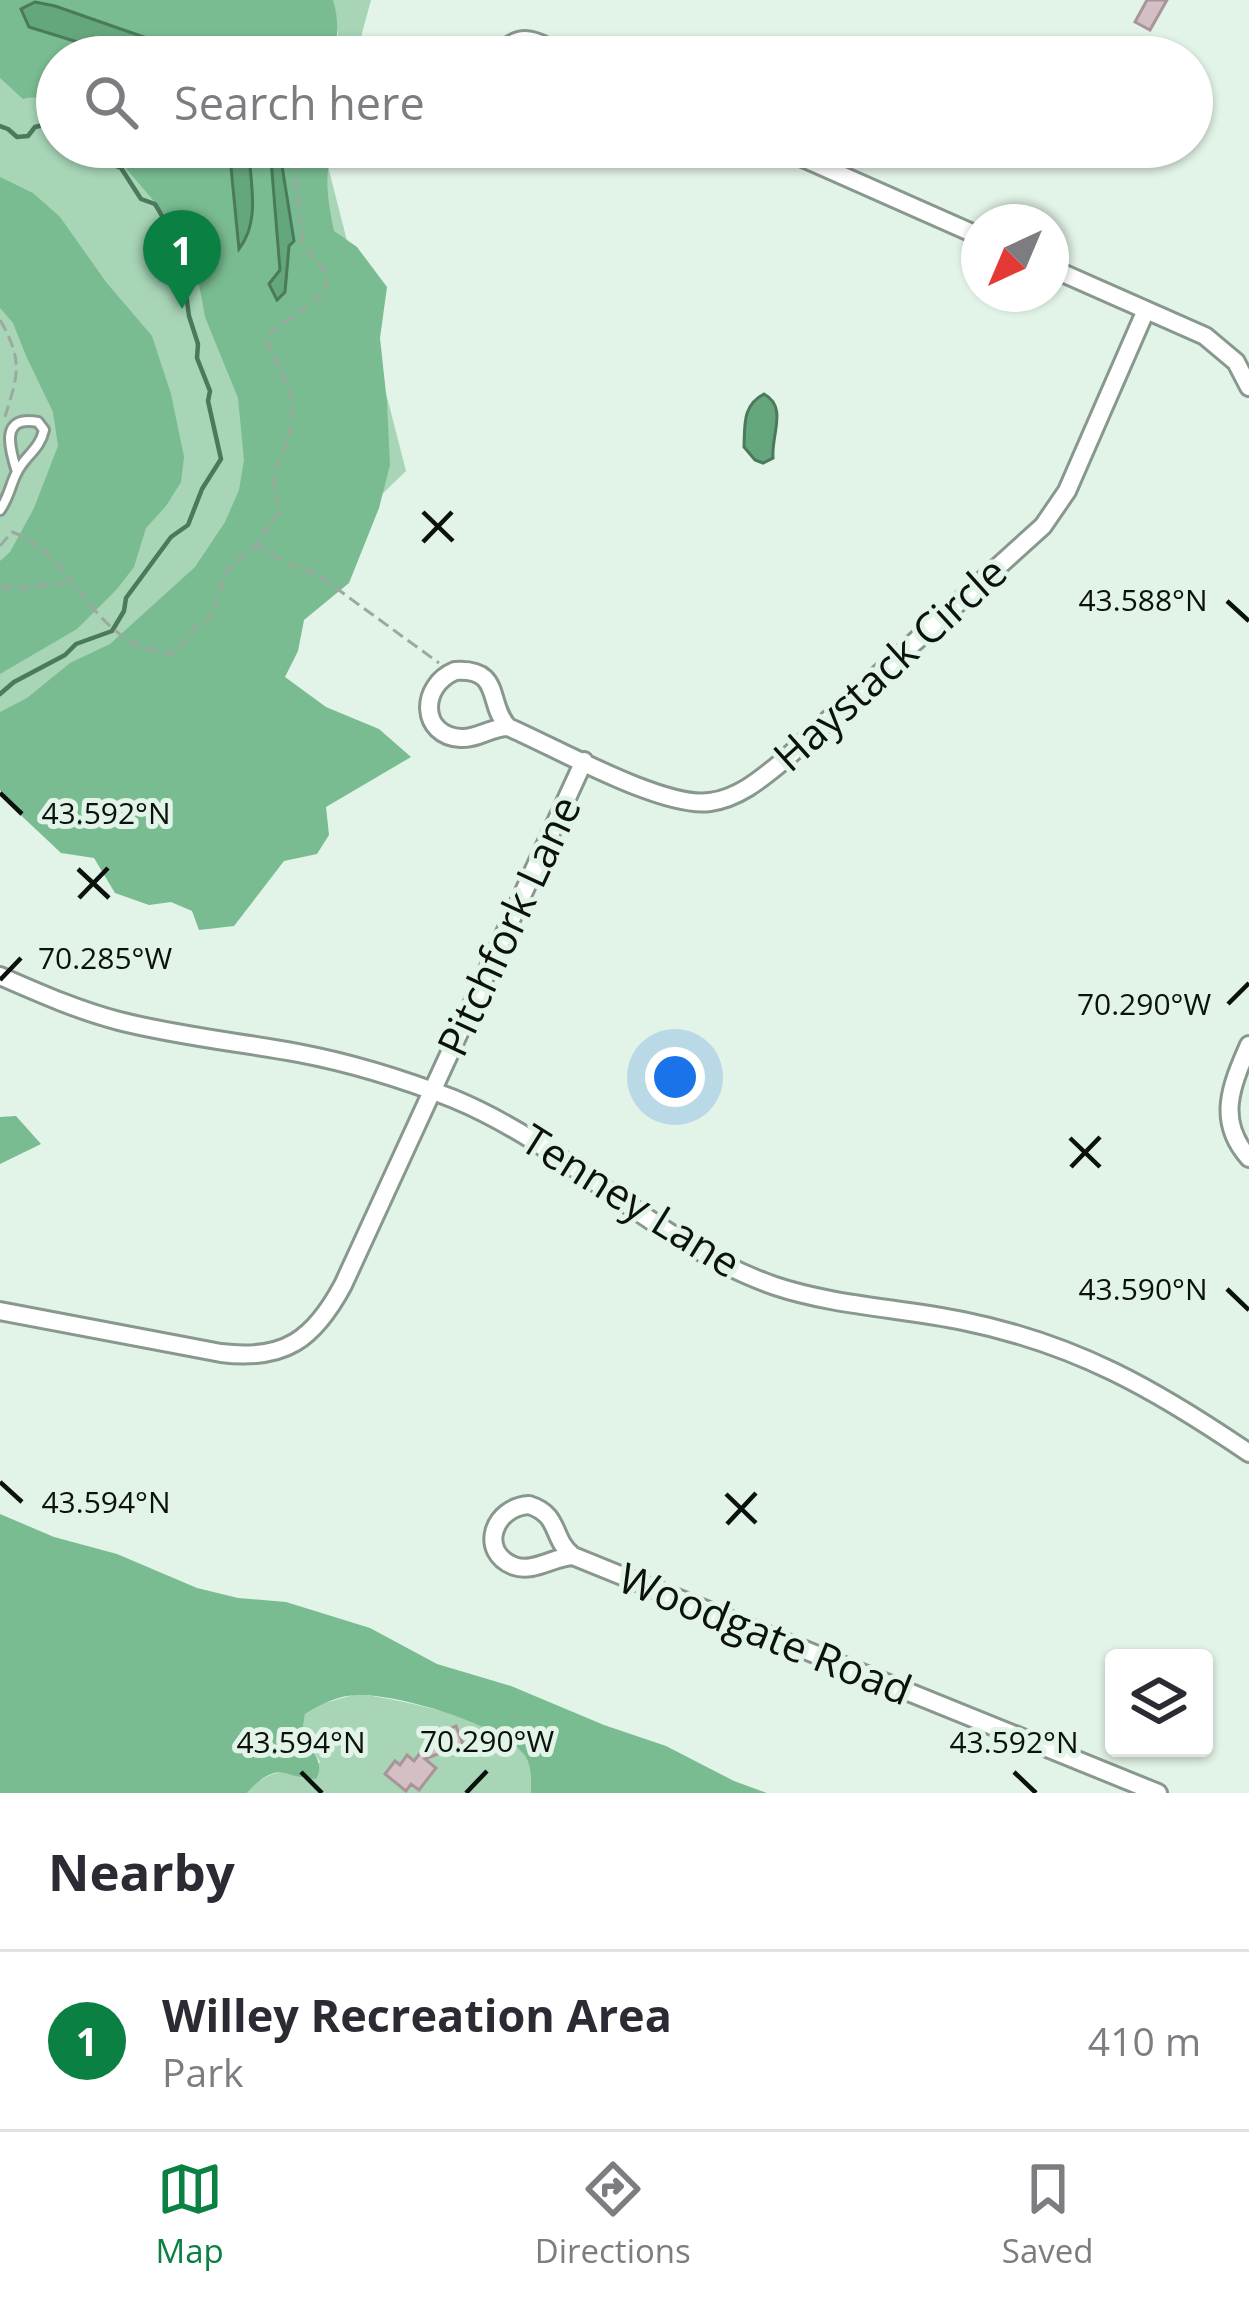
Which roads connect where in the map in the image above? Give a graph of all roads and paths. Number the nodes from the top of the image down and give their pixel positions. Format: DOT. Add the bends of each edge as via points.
graph roads {
  1 [pos="295,168"];
  2 [pos="825,168"];
  3 [pos="961,228"];
  4 [pos="1069,276"];
  5 [pos="1146,310"];
  6 [pos="0,320"];
  7 [pos="1249,387"];
  8 [pos="4,420"];
  9 [pos="16,472"];
  10 [pos="0,509"];
  11 [pos="256,545"];
  12 [pos="0,546"];
  13 [pos="69,583"];
  14 [pos="0,587"];
  15 [pos="446,674"];
  16 [pos="508,727"];
  17 [pos="584,760"];
  18 [pos="0,976"];
  19 [pos="1249,1046"];
  20 [pos="433,1091"];
  21 [pos="1249,1158"];
  22 [pos="0,1311"];
  23 [pos="1249,1453"];
  24 [pos="573,1556"];
  25 [pos="1158,1793"];
  1 -- 11 [label="path" via="303,245 327,285 267,339 294,414 276,471 279,512"];
  2 -- 3 [label="street"];
  4 -- 5 [label="street"];
  5 -- 7 [label="street" via="1216,344"];
  5 -- 17 [label="street, Haystack Circle" via="1067,491 1043,526 760,779 734,796 686,802"];
  6 -- 8 [label="path" via="18,367"];
  9 -- 9 [label="lane" via="43,439 38,422 20,421 8,434"];
  9 -- 10 [label="lane"];
  11 -- 13 [label="path" via="227,570 212,615 175,652 122,636"];
  11 -- 15 [label="path" via="318,575"];
  12 -- 13 [label="path" via="12,532 29,538"];
  13 -- 14 [label="path"];
  15 -- 16 [label="street" via="483,677"];
  15 -- 16 [label="street" via="429,700 442,731 464,738"];
  16 -- 17 [label="street, Haystack Circle"];
  17 -- 20 [label="street, Pitchfork Lane"];
  18 -- 20 [label="street, Tenney Lane" via="115,1020 334,1060"];
  19 -- 21 [label="street" via="1229,1104 1234,1138"];
  20 -- 22 [label="street, Pitchfork Lane" via="338,1295 291,1345 230,1354"];
  20 -- 23 [label="street, Tenney Lane" via="518,1131 750,1277 1050,1344 1132,1379"];
  24 -- 24 [label="street, Woodgate Road" via="536,1507 517,1506 497,1522 496,1546 512,1565"];
  24 -- 25 [label="street, Woodgate Road"];
}
